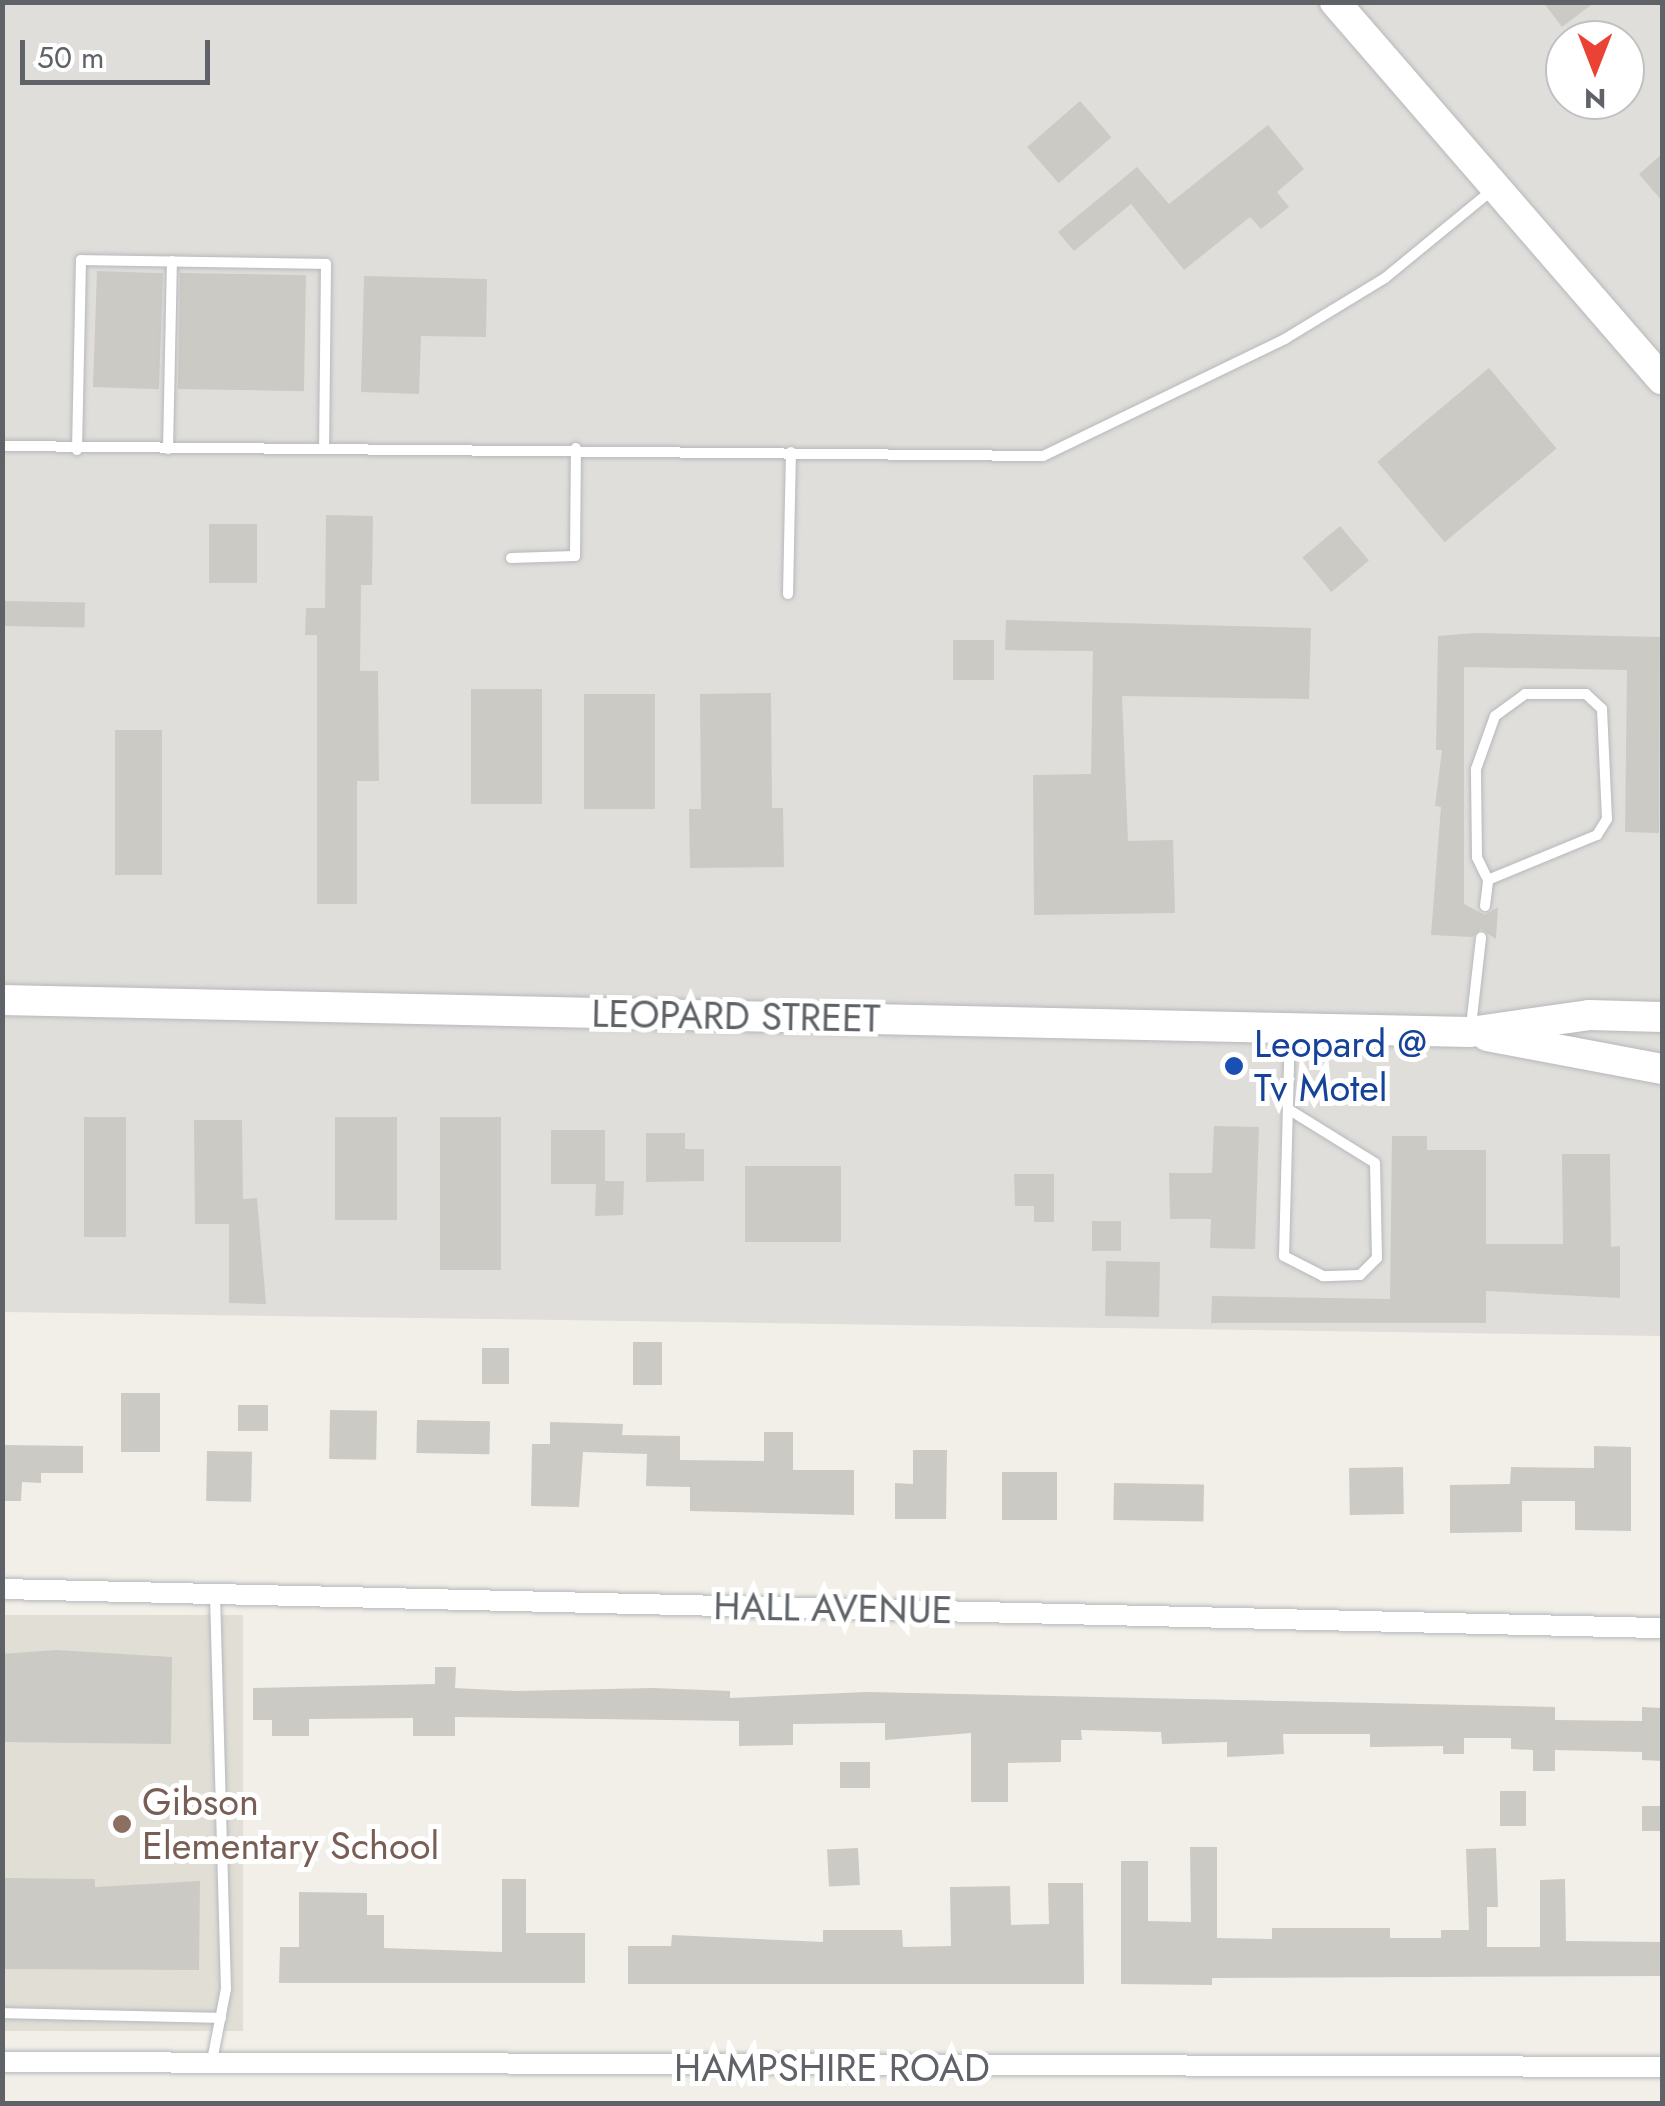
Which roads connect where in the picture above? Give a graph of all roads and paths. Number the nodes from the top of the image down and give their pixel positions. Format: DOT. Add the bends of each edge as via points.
graph roads {
  1 [pos="1335,2"];
  2 [pos="1496,187"];
  3 [pos="172,261"];
  4 [pos="1662,379"];
  5 [pos="2,446"];
  6 [pos="324,446"];
  7 [pos="576,448"];
  8 [pos="168,449"];
  9 [pos="77,450"];
  10 [pos="791,452"];
  11 [pos="511,558"];
  12 [pos="788,594"];
  13 [pos="1488,880"];
  14 [pos="1485,906"];
  15 [pos="1481,938"];
  16 [pos="2,1000"];
  17 [pos="1662,1017"];
  18 [pos="1290,1028"];
  19 [pos="1470,1032"];
  20 [pos="1662,1069"];
  21 [pos="1288,1109"];
  22 [pos="2,1590"];
  23 [pos="215,1594"];
  24 [pos="1662,1628"];
  25 [pos="2,2013"];
  26 [pos="220,2018"];
  27 [pos="2,2062"];
  28 [pos="210,2067"];
  29 [pos="1662,2067"];
  1 -- 2 [label="main road"];
  2 -- 4 [label="main road"];
  2 -- 10 [label="lane" via="1385,278 1285,339 1044,456"];
  3 -- 6 [label="lane" via="326,264"];
  3 -- 8 [label="lane"];
  3 -- 9 [label="lane" via="82,260"];
  5 -- 9 [label="lane"];
  6 -- 7 [label="lane"];
  6 -- 8 [label="lane"];
  7 -- 10 [label="lane"];
  7 -- 11 [label="lane" via="575,556"];
  8 -- 9 [label="lane"];
  10 -- 12 [label="lane"];
  13 -- 13 [label="lane" via="1476,857 1476,769 1495,716 1525,694 1586,694 1602,709 1607,819 1597,834"];
  13 -- 14 [label="lane"];
  15 -- 19 [label="lane"];
  16 -- 18 [label="main road, LEOPARD STREET"];
  17 -- 19 [label="main road, LEOPARD STREET" via="1590,1015"];
  18 -- 19 [label="main road, LEOPARD STREET"];
  18 -- 21 [label="lane"];
  19 -- 20 [label="main road, LEOPARD STREET"];
  21 -- 21 [label="lane" via="1284,1256 1323,1276 1360,1274 1377,1258 1375,1163"];
  22 -- 23 [label="street, HALL AVENUE"];
  23 -- 24 [label="street, HALL AVENUE"];
  23 -- 26 [label="lane" via="226,1990"];
  25 -- 26 [label="lane"];
  26 -- 28 [label="lane"];
  27 -- 28 [label="street, HAMPSHIRE ROAD"];
  28 -- 29 [label="street, HAMPSHIRE ROAD"];
}
